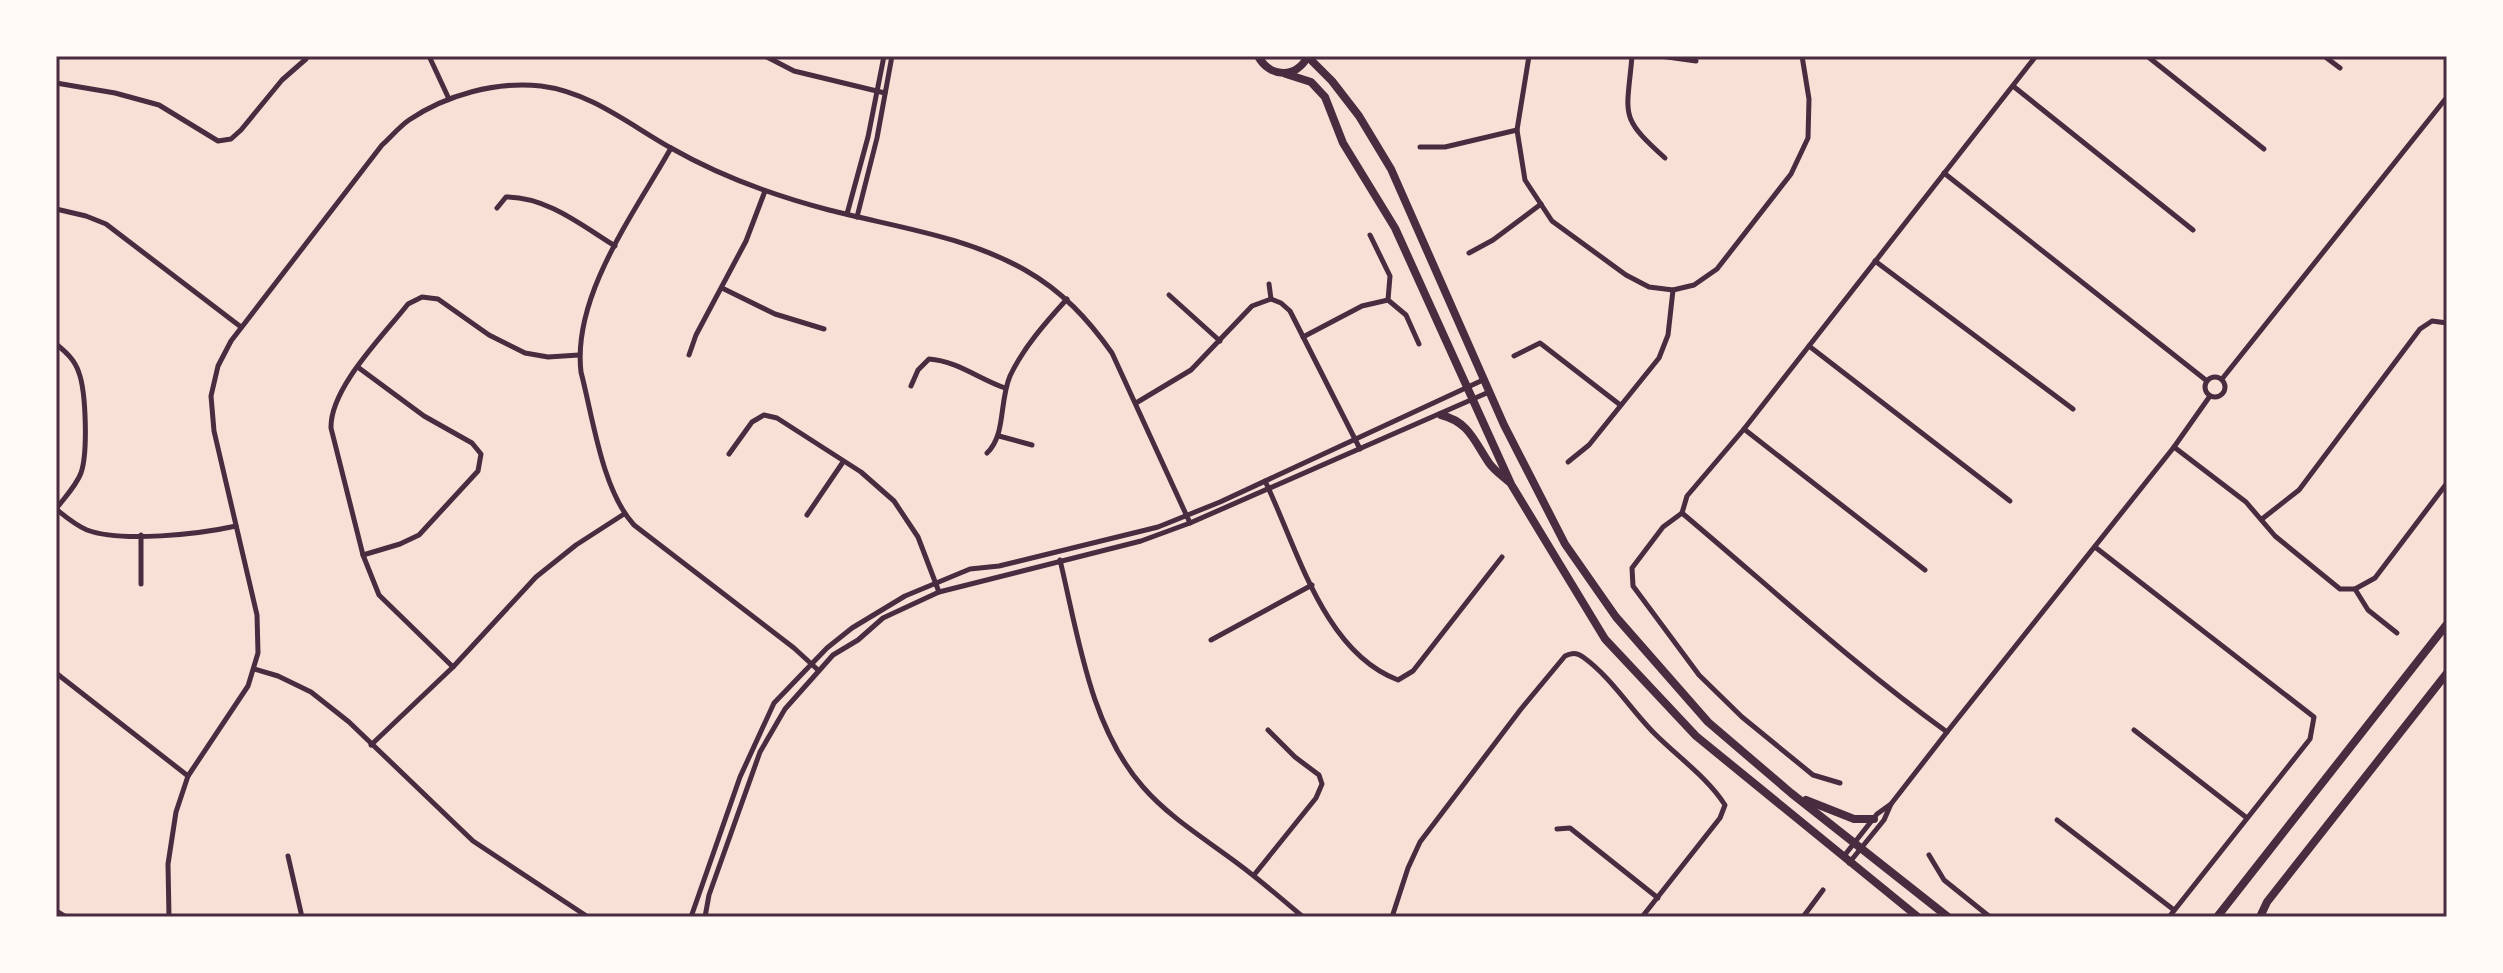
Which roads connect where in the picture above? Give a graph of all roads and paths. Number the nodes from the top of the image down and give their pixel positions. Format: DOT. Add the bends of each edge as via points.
graph roads {
  1 [pos="429,56"];
  2 [pos="765,56"];
  3 [pos="884,56"];
  4 [pos="892,56"];
  5 [pos="1258,56"];
  6 [pos="1308,56"];
  7 [pos="1529,56"];
  8 [pos="1632,56"];
  9 [pos="1660,56"];
  10 [pos="1802,56"];
  11 [pos="2036,56"];
  12 [pos="2147,56"];
  13 [pos="2324,56"];
  14 [pos="306,59"];
  15 [pos="1696,61"];
  16 [pos="2340,68"];
  17 [pos="1286,74"];
  18 [pos="56,83"];
  19 [pos="2012,85"];
  20 [pos="877,91"];
  21 [pos="885,93"];
  22 [pos="2447,97"];
  23 [pos="449,99"];
  24 [pos="1517,130"];
  25 [pos="1420,147"];
  26 [pos="671,148"];
  27 [pos="2264,149"];
  28 [pos="1665,158"];
  29 [pos="1944,173"];
  30 [pos="765,191"];
  31 [pos="1541,204"];
  32 [pos="497,208"];
  33 [pos="56,209"];
  34 [pos="847,214"];
  35 [pos="857,217"];
  36 [pos="2193,230"];
  37 [pos="1370,235"];
  38 [pos="615,246"];
  39 [pos="1469,253"];
  40 [pos="1875,261"];
  41 [pos="1269,284"];
  42 [pos="722,288"];
  43 [pos="1673,290"];
  44 [pos="1169,295"];
  45 [pos="1067,299"];
  46 [pos="1271,299"];
  47 [pos="1388,300"];
  48 [pos="2447,323"];
  49 [pos="241,327"];
  50 [pos="824,329"];
  51 [pos="1303,337"];
  52 [pos="1220,341"];
  53 [pos="56,344"];
  54 [pos="1419,344"];
  55 [pos="1809,346"];
  56 [pos="579,355"];
  57 [pos="689,355"];
  58 [pos="1514,356"];
  59 [pos="359,368"];
  60 [pos="2222,379"];
  61 [pos="1483,380"];
  62 [pos="2207,381"];
  63 [pos="911,386"];
  64 [pos="1005,388"];
  65 [pos="1466,389"];
  66 [pos="1489,392"];
  67 [pos="2210,396"];
  68 [pos="1472,400"];
  69 [pos="1136,403"];
  70 [pos="1619,404"];
  71 [pos="2073,409"];
  72 [pos="1441,415"];
  73 [pos="1744,429"];
  74 [pos="999,436"];
  75 [pos="1356,440"];
  76 [pos="1032,445"];
  77 [pos="2174,447"];
  78 [pos="1360,449"];
  79 [pos="987,453"];
  80 [pos="729,454"];
  81 [pos="843,462"];
  82 [pos="1568,462"];
  83 [pos="1265,481"];
  84 [pos="2447,483"];
  85 [pos="1511,484"];
  86 [pos="1269,489"];
  87 [pos="2010,501"];
  88 [pos="56,509"];
  89 [pos="1682,513"];
  90 [pos="624,514"];
  91 [pos="807,515"];
  92 [pos="1186,515"];
  93 [pos="2262,519"];
  94 [pos="1190,523"];
  95 [pos="236,526"];
  96 [pos="141,535"];
  97 [pos="2095,547"];
  98 [pos="1058,552"];
  99 [pos="363,555"];
  100 [pos="1502,557"];
  101 [pos="1060,561"];
  102 [pos="1925,570"];
  103 [pos="936,583"];
  104 [pos="141,584"];
  105 [pos="1312,585"];
  106 [pos="2355,589"];
  107 [pos="939,592"];
  108 [pos="2447,624"];
  109 [pos="2397,633"];
  110 [pos="1211,640"];
  111 [pos="812,665"];
  112 [pos="453,667"];
  113 [pos="254,669"];
  114 [pos="818,670"];
  115 [pos="56,673"];
  116 [pos="2447,673"];
  117 [pos="1268,730"];
  118 [pos="2134,730"];
  119 [pos="1947,732"];
  120 [pos="371,745"];
  121 [pos="188,776"];
  122 [pos="1840,783"];
  123 [pos="1791,793"];
  124 [pos="1891,804"];
  125 [pos="2247,818"];
  126 [pos="1874,819"];
  127 [pos="2057,820"];
  128 [pos="1557,829"];
  129 [pos="1858,845"];
  130 [pos="1929,855"];
  131 [pos="288,856"];
  132 [pos="1846,860"];
  133 [pos="1254,875"];
  134 [pos="1823,890"];
  135 [pos="1658,898"];
  136 [pos="2174,910"];
  137 [pos="56,911"];
  138 [pos="66,917"];
  139 [pos="169,917"];
  140 [pos="302,917"];
  141 [pos="588,917"];
  142 [pos="691,917"];
  143 [pos="705,917"];
  144 [pos="1303,917"];
  145 [pos="1392,917"];
  146 [pos="1642,917"];
  147 [pos="1803,917"];
  148 [pos="1918,917"];
  149 [pos="1948,917"];
  150 [pos="1990,917"];
  151 [pos="2169,917"];
  152 [pos="2217,917"];
  153 [pos="2260,917"];
  1 -- 23 [label="street"];
  2 -- 20 [label="street" via="794,71"];
  3 -- 20 [label="street"];
  4 -- 21 [label="street"];
  5 -- 17 [label="main road" via="1269,70"];
  6 -- 17 [label="main road"];
  6 -- 61 [label="main road" via="1359,116 1391,169"];
  7 -- 24 [label="street"];
  8 -- 28 [label="street" via="1630,121"];
  9 -- 15 [label="street"];
  10 -- 43 [label="street" via="1808,138 1791,174 1717,269 1694,285"];
  11 -- 19 [label="street"];
  12 -- 27 [label="street"];
  13 -- 16 [label="street"];
  14 -- 18 [label="street" via="241,130 218,141 159,105"];
  17 -- 65 [label="main road" via="1311,82 1325,97 1343,143 1395,228"];
  19 -- 29 [label="street"];
  19 -- 36 [label="street"];
  20 -- 21 [label="street"];
  20 -- 34 [label="street"];
  21 -- 35 [label="street"];
  22 -- 60 [label="street"];
  23 -- 26 [label="street" via="494,86 542,86 588,100"];
  23 -- 49 [label="street" via="407,121 382,145"];
  24 -- 25 [label="street" via="1445,147"];
  24 -- 31 [label="street" via="1525,180"];
  26 -- 30 [label="street"];
  26 -- 38 [label="street"];
  29 -- 40 [label="street"];
  29 -- 62 [label="street"];
  30 -- 34 [label="street"];
  30 -- 42 [label="street"];
  31 -- 39 [label="street"];
  31 -- 43 [label="street" via="1552,221 1626,275 1649,287"];
  32 -- 38 [label="street" via="506,197 543,202"];
  33 -- 49 [label="street" via="106,224"];
  34 -- 35 [label="street"];
  35 -- 45 [label="street" via="984,252 1023,269"];
  37 -- 47 [label="street" via="1390,276"];
  38 -- 56 [label="street" via="583,320"];
  40 -- 55 [label="street"];
  40 -- 71 [label="street"];
  41 -- 46 [label="street"];
  42 -- 50 [label="street" via="775,314"];
  42 -- 57 [label="street"];
  43 -- 70 [label="street" via="1668,335 1659,358"];
  44 -- 52 [label="street"];
  45 -- 64 [label="street" via="1030,344"];
  45 -- 69 [label="street" via="1112,353"];
  46 -- 51 [label="street" via="1290,311"];
  46 -- 52 [label="street" via="1252,306"];
  47 -- 51 [label="street" via="1362,306"];
  47 -- 54 [label="street" via="1406,315"];
  48 -- 93 [label="street" via="2432,321 2420,329 2299,490"];
  49 -- 95 [label="street" via="218,366 211,396"];
  51 -- 75 [label="street"];
  52 -- 69 [label="street" via="1183,376"];
  53 -- 88 [label="street" via="79,372 84,454 74,486"];
  55 -- 73 [label="street"];
  55 -- 87 [label="street"];
  56 -- 59 [label="street" via="525,353 438,299 422,297 408,304"];
  56 -- 90 [label="street" via="611,487"];
  58 -- 70 [label="street" via="1540,343"];
  59 -- 99 [label="street" via="340,392 331,428"];
  59 -- 99 [label="street" via="481,454 478,471 419,535"];
  60 -- 62 [label="street"];
  60 -- 67 [label="street" via="2224,393"];
  61 -- 65 [label="street"];
  61 -- 66 [label="main road"];
  62 -- 67 [label="street"];
  63 -- 64 [label="street" via="929,359 948,360"];
  64 -- 74 [label="street"];
  65 -- 68 [label="main road"];
  65 -- 75 [label="street"];
  66 -- 68 [label="street"];
  66 -- 123 [label="main road" via="1565,544 1616,617 1708,722"];
  67 -- 77 [label="street"];
  68 -- 72 [label="street"];
  68 -- 85 [label="main road"];
  69 -- 92 [label="street"];
  70 -- 82 [label="street" via="1589,445"];
  72 -- 78 [label="street"];
  72 -- 85 [label="main road" via="1470,431 1491,467"];
  73 -- 89 [label="street" via="1687,496"];
  73 -- 102 [label="street"];
  74 -- 76 [label="street"];
  74 -- 79 [label="street"];
  75 -- 78 [label="street"];
  75 -- 83 [label="street"];
  77 -- 93 [label="street"];
  77 -- 97 [label="street"];
  78 -- 86 [label="street"];
  80 -- 81 [label="street" via="752,422 764,415 777,418"];
  81 -- 91 [label="street"];
  81 -- 103 [label="street" via="894,501 918,537"];
  83 -- 86 [label="street"];
  83 -- 92 [label="street"];
  84 -- 106 [label="street" via="2375,578"];
  85 -- 132 [label="main road" via="1605,639 1696,736"];
  86 -- 94 [label="street"];
  86 -- 105 [label="street"];
  88 -- 96 [label="street" via="91,531"];
  89 -- 119 [label="street" via="1809,625"];
  89 -- 122 [label="street" via="1663,527 1632,568 1633,586 1699,675 1742,717 1813,775"];
  90 -- 111 [label="street"];
  90 -- 112 [label="street" via="536,577"];
  92 -- 94 [label="street"];
  92 -- 98 [label="street" via="1132,535"];
  93 -- 106 [label="street" via="2340,589"];
  94 -- 101 [label="street"];
  95 -- 96 [label="street" via="174,536"];
  95 -- 113 [label="street" via="257,615"];
  96 -- 104 [label="street"];
  97 -- 119 [label="street"];
  97 -- 125 [label="street" via="2314,717 2310,739"];
  98 -- 101 [label="street"];
  98 -- 103 [label="street" via="979,567"];
  99 -- 112 [label="street" via="379,595"];
  100 -- 105 [label="street" via="1413,671 1398,680 1380,674 1346,644"];
  101 -- 107 [label="street"];
  101 -- 133 [label="street" via="1096,705 1125,763 1172,815"];
  103 -- 107 [label="street"];
  103 -- 111 [label="street" via="852,628"];
  105 -- 110 [label="street"];
  106 -- 109 [label="street" via="2368,610"];
  107 -- 114 [label="street" via="883,618"];
  108 -- 152 [label="main road"];
  111 -- 114 [label="street"];
  111 -- 142 [label="street" via="774,703 757,737"];
  112 -- 120 [label="street"];
  113 -- 120 [label="street" via="311,692"];
  113 -- 121 [label="street"];
  114 -- 143 [label="street" via="785,709 760,752"];
  115 -- 121 [label="street"];
  116 -- 153 [label="main road"];
  117 -- 133 [label="street" via="1319,775 1322,784"];
  118 -- 125 [label="street"];
  119 -- 124 [label="street"];
  120 -- 141 [label="street" via="473,841"];
  121 -- 139 [label="street" via="168,864"];
  123 -- 126 [label="main road" via="1854,819"];
  123 -- 129 [label="main road"];
  124 -- 126 [label="street"];
  124 -- 129 [label="street" via="1884,820"];
  125 -- 136 [label="street"];
  126 -- 129 [label="street"];
  127 -- 136 [label="street"];
  128 -- 135 [label="street" via="1570,828"];
  129 -- 132 [label="street"];
  129 -- 149 [label="main road"];
  130 -- 150 [label="street" via="1944,880"];
  131 -- 140 [label="street"];
  132 -- 148 [label="main road"];
  133 -- 144 [label="street"];
  134 -- 147 [label="street"];
  135 -- 145 [label="street" via="1725,805 1609,682 1573,653 1521,709 1420,842"];
  135 -- 146 [label="street"];
  136 -- 151 [label="street"];
  137 -- 138 [label="street"];
}
